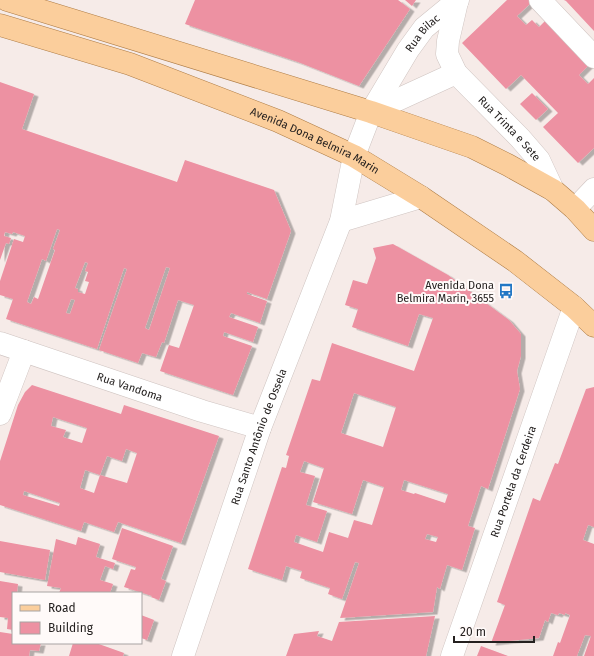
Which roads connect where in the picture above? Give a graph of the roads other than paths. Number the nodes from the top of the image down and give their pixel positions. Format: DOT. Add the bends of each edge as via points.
graph roads {
  1 [pos="7,0"];
  2 [pos="540,0"];
  3 [pos="458,1"];
  4 [pos="0,24"];
  5 [pos="594,57"];
  6 [pos="456,73"];
  7 [pos="371,112"];
  8 [pos="354,156"];
  9 [pos="594,189"];
  10 [pos="553,190"];
  11 [pos="421,197"];
  12 [pos="575,209"];
  13 [pos="341,221"];
  14 [pos="594,230"];
  15 [pos="574,307"];
  16 [pos="594,326"];
  17 [pos="0,343"];
  18 [pos="24,351"];
  19 [pos="0,414"];
  20 [pos="260,428"];
  21 [pos="183,656"];
  22 [pos="452,656"];
  1 -- 7 [label="main road"];
  2 -- 5 [label="street"];
  3 -- 6 [label="street, Rua Bilac" via="447,54"];
  3 -- 7 [label="street, Rua Bilac" via="424,28"];
  4 -- 8 [label="main road, Avenida Dona Belmira Marin" via="130,64 278,121"];
  6 -- 7 [label="street"];
  6 -- 10 [label="street, Rua Trinta e Sete" via="539,160"];
  7 -- 8 [label="street, Rua Bilac"];
  7 -- 10 [label="main road" via="472,148"];
  8 -- 11 [label="main road, Avenida Dona Belmira Marin"];
  8 -- 13 [label="street, Rua Santo Antônio de Ossela"];
  9 -- 12 [label="street"];
  10 -- 12 [label="main road"];
  11 -- 13 [label="street"];
  11 -- 15 [label="main road, Avenida Dona Belmira Marin" via="515,261"];
  12 -- 14 [label="main road"];
  13 -- 20 [label="street, Rua Santo Antônio de Ossela"];
  15 -- 16 [label="main road, Avenida Dona Belmira Marin"];
  15 -- 22 [label="street, Rua Portela da Cerdeira"];
  17 -- 18 [label="street, Rua Vandoma"];
  18 -- 19 [label="street"];
  18 -- 20 [label="street, Rua Vandoma"];
  20 -- 21 [label="street, Rua Santo Antônio de Ossela"];
}
